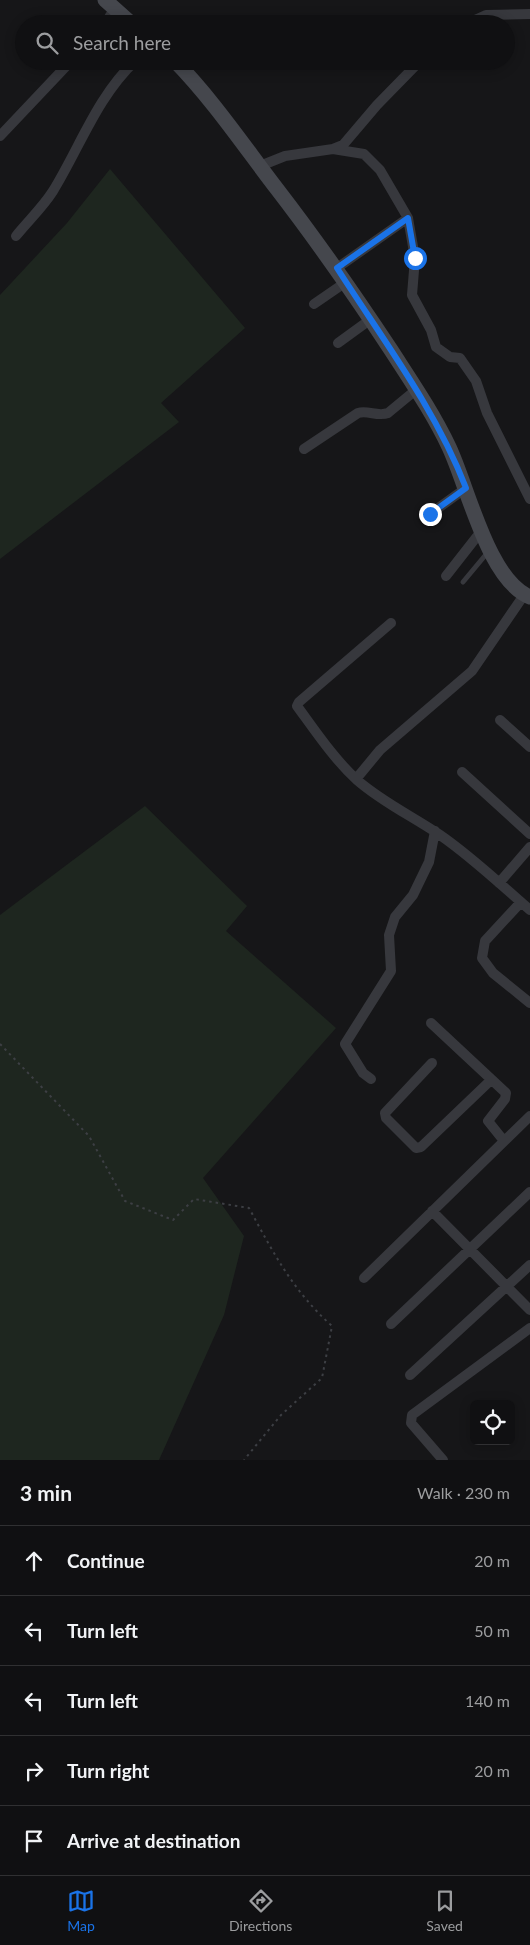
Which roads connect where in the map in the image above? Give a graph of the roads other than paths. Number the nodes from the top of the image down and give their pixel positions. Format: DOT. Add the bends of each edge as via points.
graph roads {
  1 [pos="110,4"];
  2 [pos="530,14"];
  3 [pos="122,15"];
  4 [pos="486,15"];
  5 [pos="62,70"];
  6 [pos="126,70"];
  7 [pos="183,70"];
  8 [pos="411,70"];
  9 [pos="0,136"];
  10 [pos="333,149"];
  11 [pos="260,166"];
  12 [pos="408,218"];
  13 [pos="16,236"];
  14 [pos="337,268"];
  15 [pos="346,282"];
  16 [pos="314,304"];
  17 [pos="371,319"];
  18 [pos="338,343"];
  19 [pos="417,389"];
  20 [pos="304,450"];
  21 [pos="466,488"];
  22 [pos="530,499"];
  23 [pos="430,514"];
  24 [pos="482,530"];
  25 [pos="490,550"];
  26 [pos="446,576"];
  27 [pos="463,582"];
  28 [pos="527,596"];
  29 [pos="391,623"];
  30 [pos="500,720"];
  31 [pos="530,747"];
  32 [pos="462,772"];
  33 [pos="356,779"];
  34 [pos="435,831"];
  35 [pos="530,834"];
  36 [pos="530,847"];
  37 [pos="499,883"];
  38 [pos="521,902"];
  39 [pos="530,910"];
  40 [pos="530,1003"];
  41 [pos="431,1023"];
  42 [pos="432,1063"];
  43 [pos="371,1079"];
  44 [pos="492,1080"];
  45 [pos="530,1116"];
  46 [pos="504,1141"];
  47 [pos="530,1192"];
  48 [pos="432,1212"];
  49 [pos="470,1250"];
  50 [pos="530,1265"];
  51 [pos="364,1278"];
  52 [pos="507,1287"];
  53 [pos="530,1310"];
  54 [pos="391,1324"];
  55 [pos="530,1328"];
  56 [pos="410,1376"];
  57 [pos="443,1460"];
  1 -- 3 [label="street"];
  2 -- 4 [label="street"];
  5 -- 9 [label="street"];
  6 -- 13 [label="street" via="97,109 52,193"];
  7 -- 11 [label="street"];
  8 -- 10 [label="street" via="343,145"];
  10 -- 11 [label="street" via="285,156"];
  10 -- 12 [label="street" via="364,154 380,170"];
  11 -- 14 [label="street"];
  12 -- 14 [label="street"];
  12 -- 22 [label="street" via="415,258 412,295 436,347 460,358 476,381 487,413"];
  14 -- 15 [label="street"];
  15 -- 16 [label="street"];
  15 -- 17 [label="street"];
  17 -- 18 [label="street"];
  17 -- 19 [label="street"];
  19 -- 20 [label="street" via="388,413 358,413"];
  19 -- 21 [label="street" via="448,445"];
  21 -- 23 [label="street"];
  21 -- 24 [label="street"];
  24 -- 25 [label="street"];
  24 -- 26 [label="street"];
  25 -- 27 [label="lane"];
  25 -- 28 [label="street" via="503,574"];
  28 -- 33 [label="street" via="472,671 380,750"];
  29 -- 33 [label="street" via="297,704 318,735"];
  30 -- 31 [label="street"];
  32 -- 35 [label="street"];
  33 -- 34 [label="street" via="375,795"];
  34 -- 37 [label="street"];
  34 -- 43 [label="street" via="429,862 413,895 395,917 389,935 391,971 345,1044 363,1073"];
  36 -- 37 [label="street"];
  37 -- 38 [label="street"];
  38 -- 39 [label="street"];
  38 -- 40 [label="street" via="485,941 482,958 493,973"];
  41 -- 44 [label="street"];
  42 -- 44 [label="street" via="385,1113 386,1118 416,1148 421,1147"];
  44 -- 46 [label="street" via="506,1096 488,1121"];
  45 -- 46 [label="street"];
  46 -- 48 [label="street"];
  47 -- 49 [label="street"];
  48 -- 49 [label="street"];
  48 -- 51 [label="street"];
  49 -- 52 [label="street"];
  49 -- 54 [label="street"];
  50 -- 52 [label="street"];
  52 -- 53 [label="street"];
  52 -- 56 [label="street"];
  55 -- 57 [label="street" via="412,1415 411,1423"];
}
